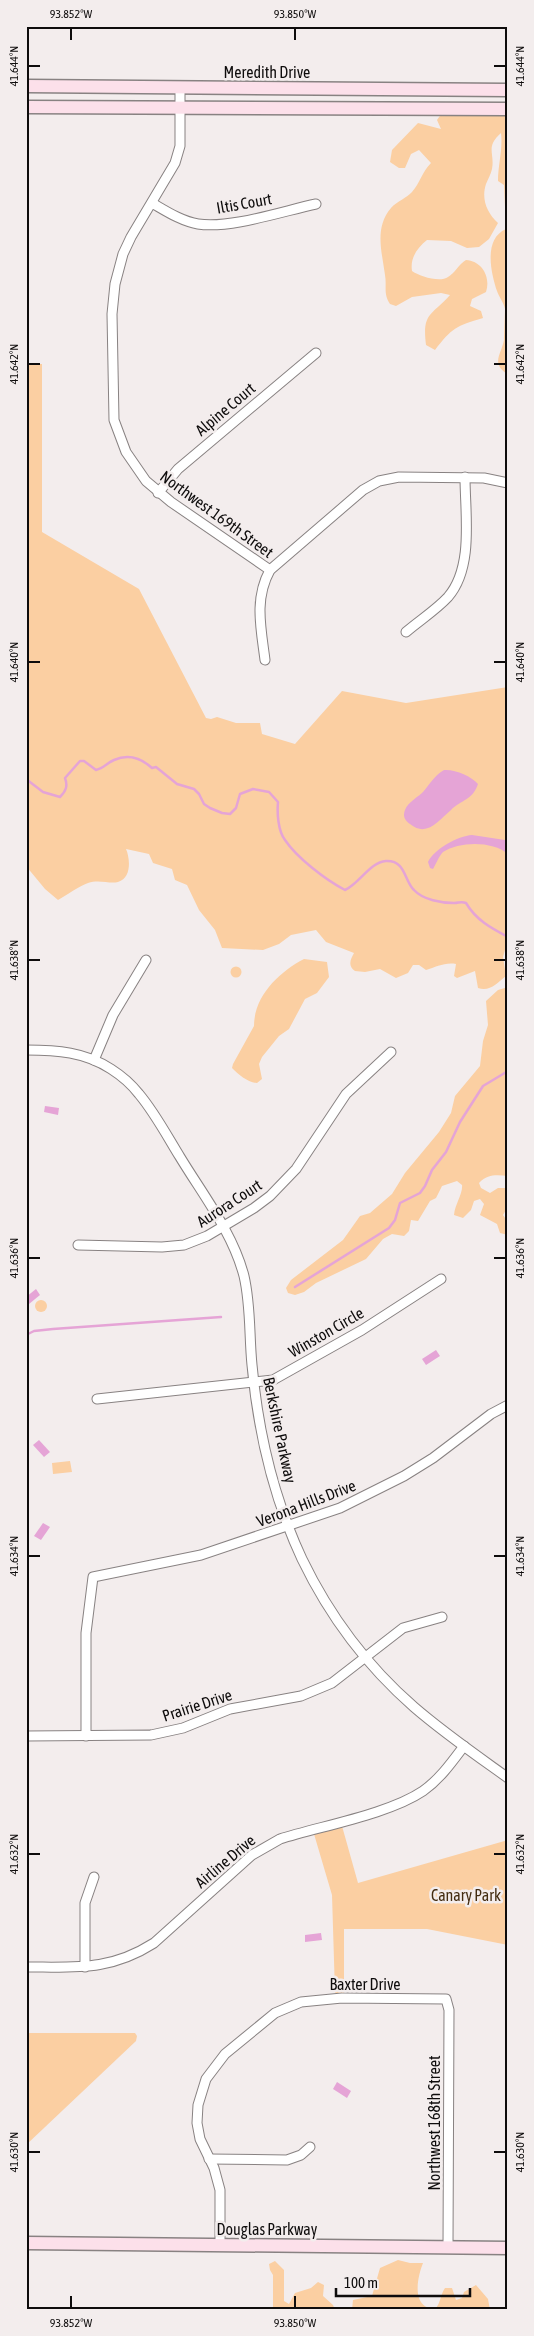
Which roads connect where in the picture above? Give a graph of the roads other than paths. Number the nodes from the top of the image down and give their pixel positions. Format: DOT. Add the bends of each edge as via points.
graph roads {
  1 [pos="26,86"];
  2 [pos="180,87"];
  3 [pos="508,90"];
  4 [pos="26,107"];
  5 [pos="180,108"];
  6 [pos="508,109"];
  7 [pos="152,203"];
  8 [pos="316,204"];
  9 [pos="316,353"];
  10 [pos="465,478"];
  11 [pos="508,483"];
  12 [pos="158,493"];
  13 [pos="270,570"];
  14 [pos="406,632"];
  15 [pos="265,660"];
  16 [pos="146,960"];
  17 [pos="26,1050"];
  18 [pos="391,1052"];
  19 [pos="94,1060"];
  20 [pos="223,1226"];
  21 [pos="78,1245"];
  22 [pos="441,1279"];
  23 [pos="254,1383"];
  24 [pos="97,1399"];
  25 [pos="508,1405"];
  26 [pos="288,1526"];
  27 [pos="442,1617"];
  28 [pos="365,1657"];
  29 [pos="26,1736"];
  30 [pos="86,1736"];
  31 [pos="464,1746"];
  32 [pos="508,1778"];
  33 [pos="94,1877"];
  34 [pos="26,1967"];
  35 [pos="85,1967"];
  36 [pos="446,1999"];
  37 [pos="310,2147"];
  38 [pos="209,2159"];
  39 [pos="26,2243"];
  40 [pos="220,2245"];
  41 [pos="448,2247"];
  42 [pos="508,2248"];
  1 -- 2 [label="main road, Meredith Drive"];
  2 -- 3 [label="main road, Meredith Drive"];
  2 -- 5 [label="street, Northwest 169th Street"];
  4 -- 5 [label="main road"];
  5 -- 6 [label="main road"];
  5 -- 7 [label="street, Northwest 169th Street" via="180,146 176,163"];
  7 -- 8 [label="street, Iltis Court" via="183,220 198,224 216,224"];
  7 -- 12 [label="street, Northwest 169th Street" via="123,254 114,284 113,403 116,428 126,452 146,482"];
  9 -- 12 [label="street, Alpine Court" via="178,469"];
  10 -- 11 [label="street"];
  10 -- 13 [label="street" via="399,477 379,481 363,490"];
  10 -- 14 [label="street" via="463,568 447,597"];
  12 -- 13 [label="street, Northwest 169th Street"];
  13 -- 15 [label="street" via="259,603"];
  16 -- 19 [label="street" via="113,1015"];
  17 -- 19 [label="street, Berkshire Parkway" via="67,1052"];
  18 -- 20 [label="street, Aurora Court" via="346,1094 308,1154 284,1183 254,1208"];
  19 -- 20 [label="street, Berkshire Parkway" via="119,1075 139,1094"];
  20 -- 21 [label="street, Aurora Court" via="196,1241 173,1246"];
  20 -- 23 [label="street, Berkshire Parkway" via="237,1256 247,1292"];
  22 -- 23 [label="street, Winston Circle" via="362,1330 274,1380"];
  23 -- 24 [label="street, Winston Circle"];
  23 -- 26 [label="street, Berkshire Parkway" via="263,1437"];
  25 -- 26 [label="street, Verona Hills Drive" via="433,1458 389,1484 340,1508"];
  26 -- 28 [label="street, Berkshire Parkway" via="313,1581"];
  26 -- 30 [label="street, Verona Hills Drive" via="201,1554 93,1577 86,1634"];
  27 -- 28 [label="street, Prairie Drive" via="403,1628"];
  28 -- 30 [label="street, Prairie Drive" via="332,1683 301,1696 230,1709 183,1728 160,1733"];
  28 -- 31 [label="street, Berkshire Parkway" via="414,1707"];
  29 -- 30 [label="street, Prairie Drive"];
  31 -- 32 [label="street, Berkshire Parkway"];
  31 -- 35 [label="street, Airline Drive" via="435,1781 408,1800 266,1846 154,1943 122,1960"];
  33 -- 35 [label="street" via="85,1903"];
  34 -- 35 [label="street, Airline Drive"];
  36 -- 38 [label="street, Baxter Drive" via="318,1999 300,2002 275,2013 224,2054 206,2079 198,2105 198,2123 200,2139"];
  36 -- 41 [label="street, Northwest 168th Street" via="449,2010"];
  37 -- 38 [label="street" via="288,2160"];
  38 -- 40 [label="street" via="220,2190"];
  39 -- 40 [label="main road, Douglas Parkway"];
  40 -- 41 [label="main road, Douglas Parkway"];
  41 -- 42 [label="main road, Douglas Parkway"];
}
